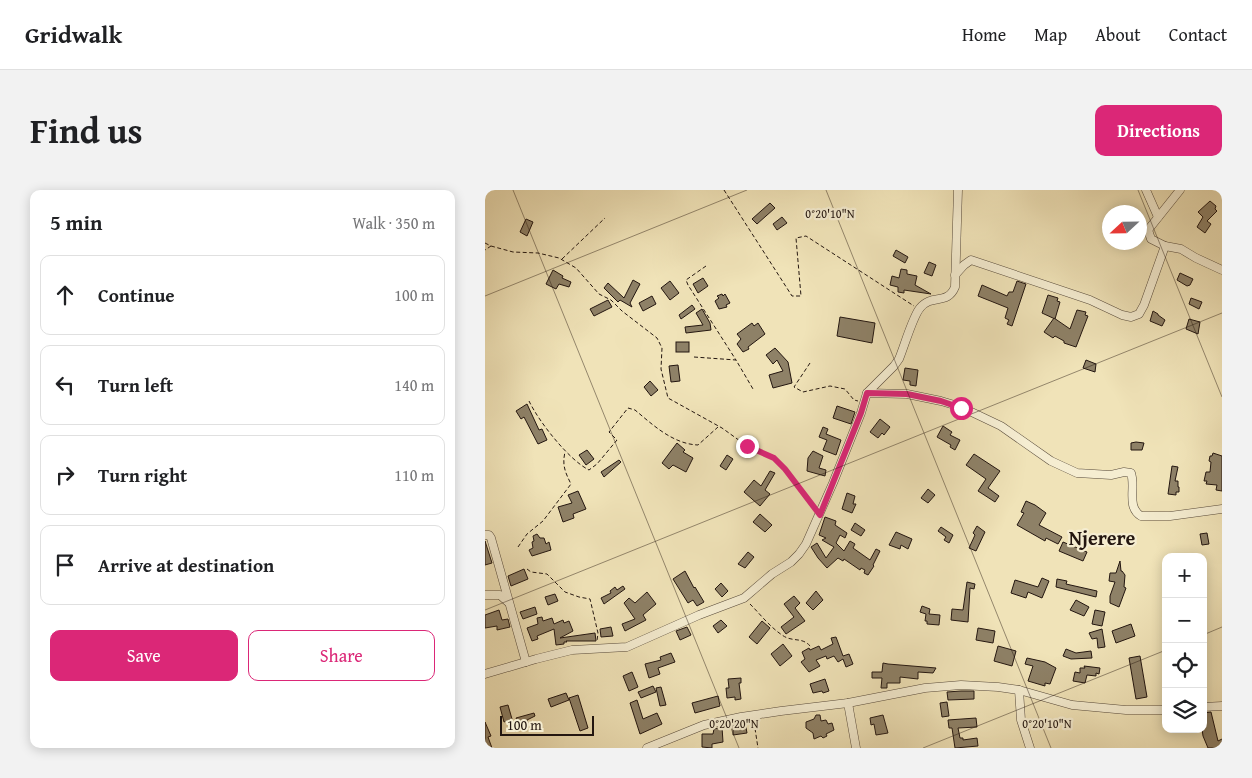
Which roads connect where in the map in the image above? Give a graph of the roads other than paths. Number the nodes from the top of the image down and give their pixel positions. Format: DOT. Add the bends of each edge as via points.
graph roads {
  1 [pos="957,190"];
  2 [pos="1146,190"];
  3 [pos="1180,190"];
  4 [pos="1158,217"];
  5 [pos="1165,246"];
  6 [pos="1222,270"];
  7 [pos="955,275"];
  8 [pos="867,393"];
  9 [pos="1222,509"];
  10 [pos="485,536"];
  11 [pos="485,595"];
  12 [pos="508,602"];
  13 [pos="525,662"];
  14 [pos="485,674"];
  15 [pos="1019,690"];
  16 [pos="848,703"];
  17 [pos="1222,706"];
  18 [pos="1207,707"];
  19 [pos="1162,710"];
  20 [pos="647,748"];
  21 [pos="856,748"];
  22 [pos="1030,748"];
  1 -- 7 [label="street"];
  2 -- 4 [label="street"];
  3 -- 4 [label="street"];
  4 -- 5 [label="street" via="1148,230 1151,239"];
  5 -- 6 [label="street" via="1181,249"];
  5 -- 7 [label="street" via="1144,305 1139,314 1131,317 971,260"];
  7 -- 8 [label="street" via="951,294 930,300 919,309 899,359"];
  8 -- 9 [label="street" via="907,394 961,408 1001,426 1051,461 1077,473 1131,473 1133,503 1141,516"];
  8 -- 13 [label="street" via="806,544 799,554 744,598 627,648 572,650"];
  10 -- 12 [label="street" via="491,538"];
  11 -- 12 [label="street" via="500,595"];
  12 -- 13 [label="street"];
  13 -- 14 [label="street"];
  15 -- 16 [label="street" via="961,685 925,688"];
  15 -- 19 [label="street" via="1072,705"];
  15 -- 22 [label="street" via="1021,720"];
  16 -- 20 [label="street" via="781,711 704,726"];
  16 -- 21 [label="street"];
  17 -- 18 [label="street"];
}
